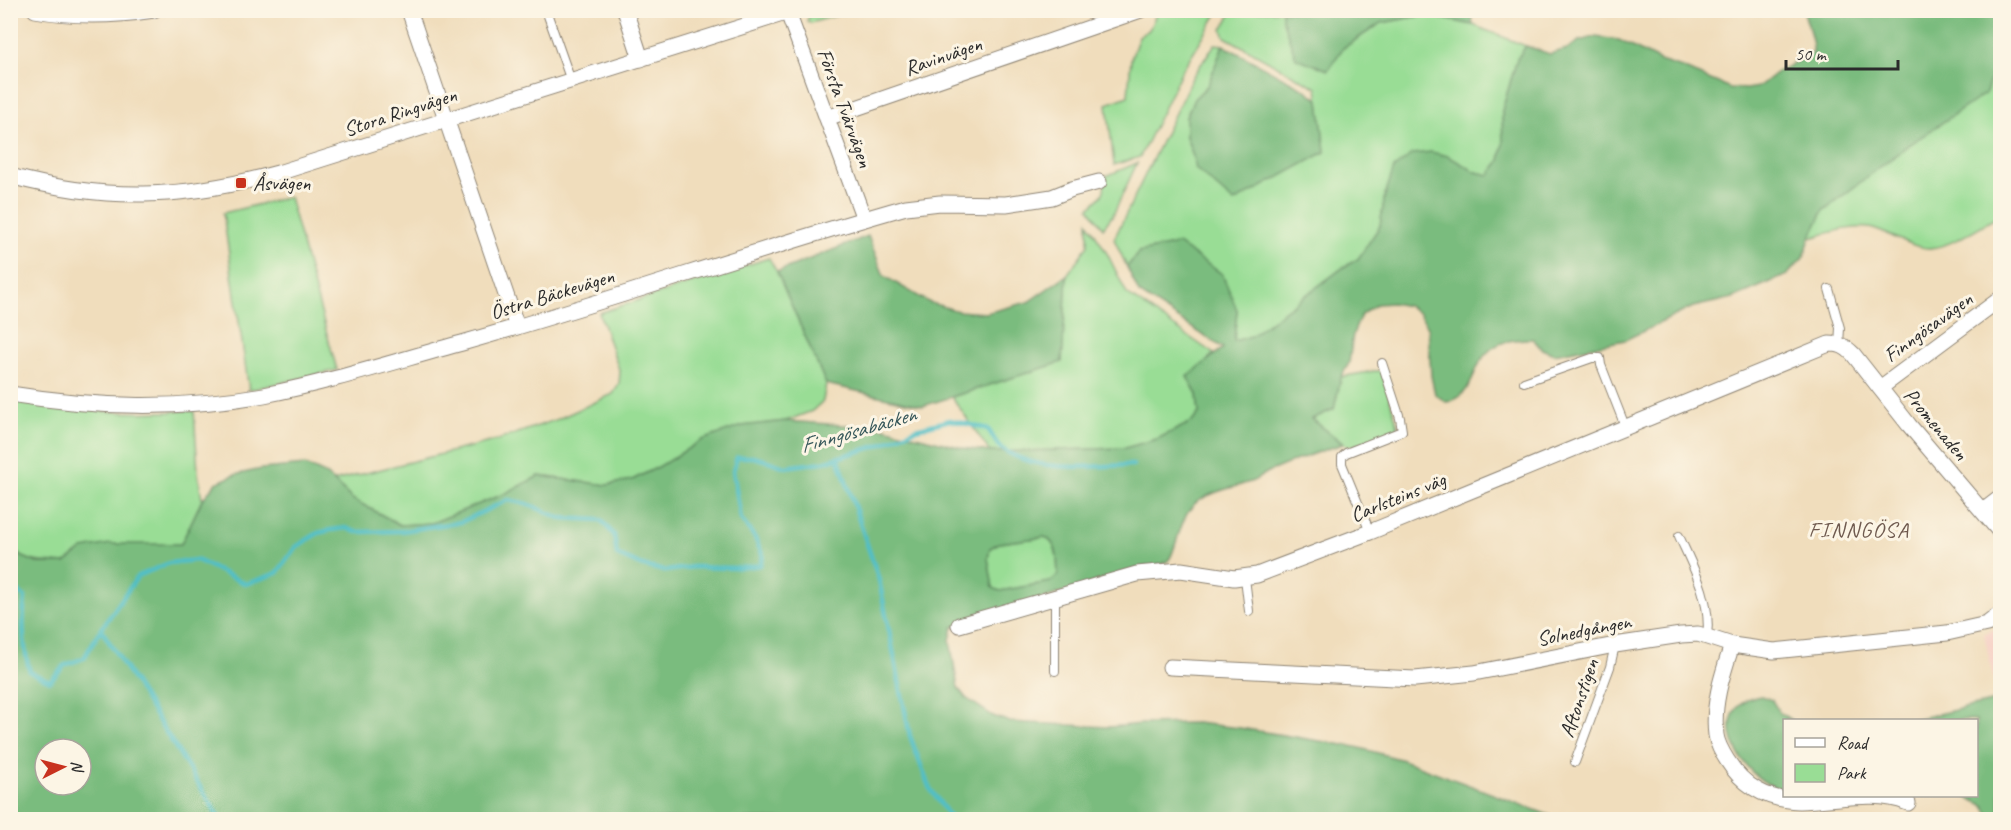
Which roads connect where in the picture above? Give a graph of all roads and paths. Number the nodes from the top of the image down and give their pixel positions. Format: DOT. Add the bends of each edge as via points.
graph roads {
  1 [pos="35,10"];
  2 [pos="154,10"];
  3 [pos="410,10"];
  4 [pos="546,10"];
  5 [pos="625,10"];
  6 [pos="1141,10"];
  7 [pos="790,11"];
  8 [pos="641,59"];
  9 [pos="571,81"];
  10 [pos="827,118"];
  11 [pos="446,119"];
  12 [pos="10,176"];
  13 [pos="1099,182"];
  14 [pos="864,219"];
  15 [pos="1829,289"];
  16 [pos="2001,299"];
  17 [pos="517,327"];
  18 [pos="1839,344"];
  19 [pos="1382,363"];
  20 [pos="1524,382"];
  21 [pos="1880,388"];
  22 [pos="10,393"];
  23 [pos="1625,426"];
  24 [pos="2001,498"];
  25 [pos="1983,511"];
  26 [pos="1370,532"];
  27 [pos="2001,532"];
  28 [pos="1679,536"];
  29 [pos="1245,578"];
  30 [pos="1055,597"];
  31 [pos="1249,611"];
  32 [pos="2001,614"];
  33 [pos="959,625"];
  34 [pos="1707,636"];
  35 [pos="1616,645"];
  36 [pos="1732,645"];
  37 [pos="1170,667"];
  38 [pos="1055,671"];
  39 [pos="1575,762"];
  40 [pos="1908,803"];
  1 -- 2 [label="street" via="99,15"];
  3 -- 11 [label="street"];
  4 -- 9 [label="lane"];
  5 -- 8 [label="street"];
  6 -- 10 [label="street, Ravinvägen"];
  7 -- 8 [label="street, Stora Ringvägen"];
  7 -- 10 [label="street, Första Tvärvägen"];
  8 -- 9 [label="street, Stora Ringvägen"];
  9 -- 11 [label="street, Stora Ringvägen"];
  10 -- 14 [label="street, Första Tvärvägen"];
  11 -- 12 [label="street, Stora Ringvägen" via="278,173 211,189 107,194"];
  11 -- 17 [label="street"];
  13 -- 14 [label="street, Östra Bäckevägen" via="1052,197 999,204 923,204"];
  14 -- 17 [label="street, Östra Bäckevägen"];
  15 -- 18 [label="lane" via="1840,328"];
  16 -- 21 [label="street, Finngösavägen"];
  17 -- 22 [label="street, Östra Bäckevägen" via="334,378 233,400 123,406 69,403"];
  18 -- 21 [label="street, Promenaden" via="1853,354"];
  18 -- 23 [label="street, Carlsteins väg" via="1810,350"];
  19 -- 26 [label="lane" via="1402,431 1342,457"];
  20 -- 23 [label="lane" via="1600,358"];
  21 -- 25 [label="street, Promenaden"];
  23 -- 26 [label="street, Carlsteins väg"];
  24 -- 25 [label="street"];
  25 -- 27 [label="street, Promenaden"];
  26 -- 29 [label="street, Carlsteins väg"];
  28 -- 34 [label="lane" via="1706,606"];
  29 -- 30 [label="street, Carlsteins väg" via="1160,571"];
  29 -- 31 [label="lane"];
  30 -- 33 [label="street, Carlsteins väg"];
  30 -- 38 [label="lane"];
  32 -- 36 [label="street, Solnedgången" via="1987,624 1935,634 1774,651"];
  34 -- 35 [label="street, Solnedgången" via="1681,635"];
  34 -- 36 [label="street, Solnedgången"];
  35 -- 37 [label="street, Solnedgången" via="1474,673 1415,679"];
  35 -- 39 [label="lane, Aftonstigen"];
  36 -- 40 [label="street" via="1721,680 1716,737 1720,750 1743,781 1778,800 1861,797 1896,798"];
}
